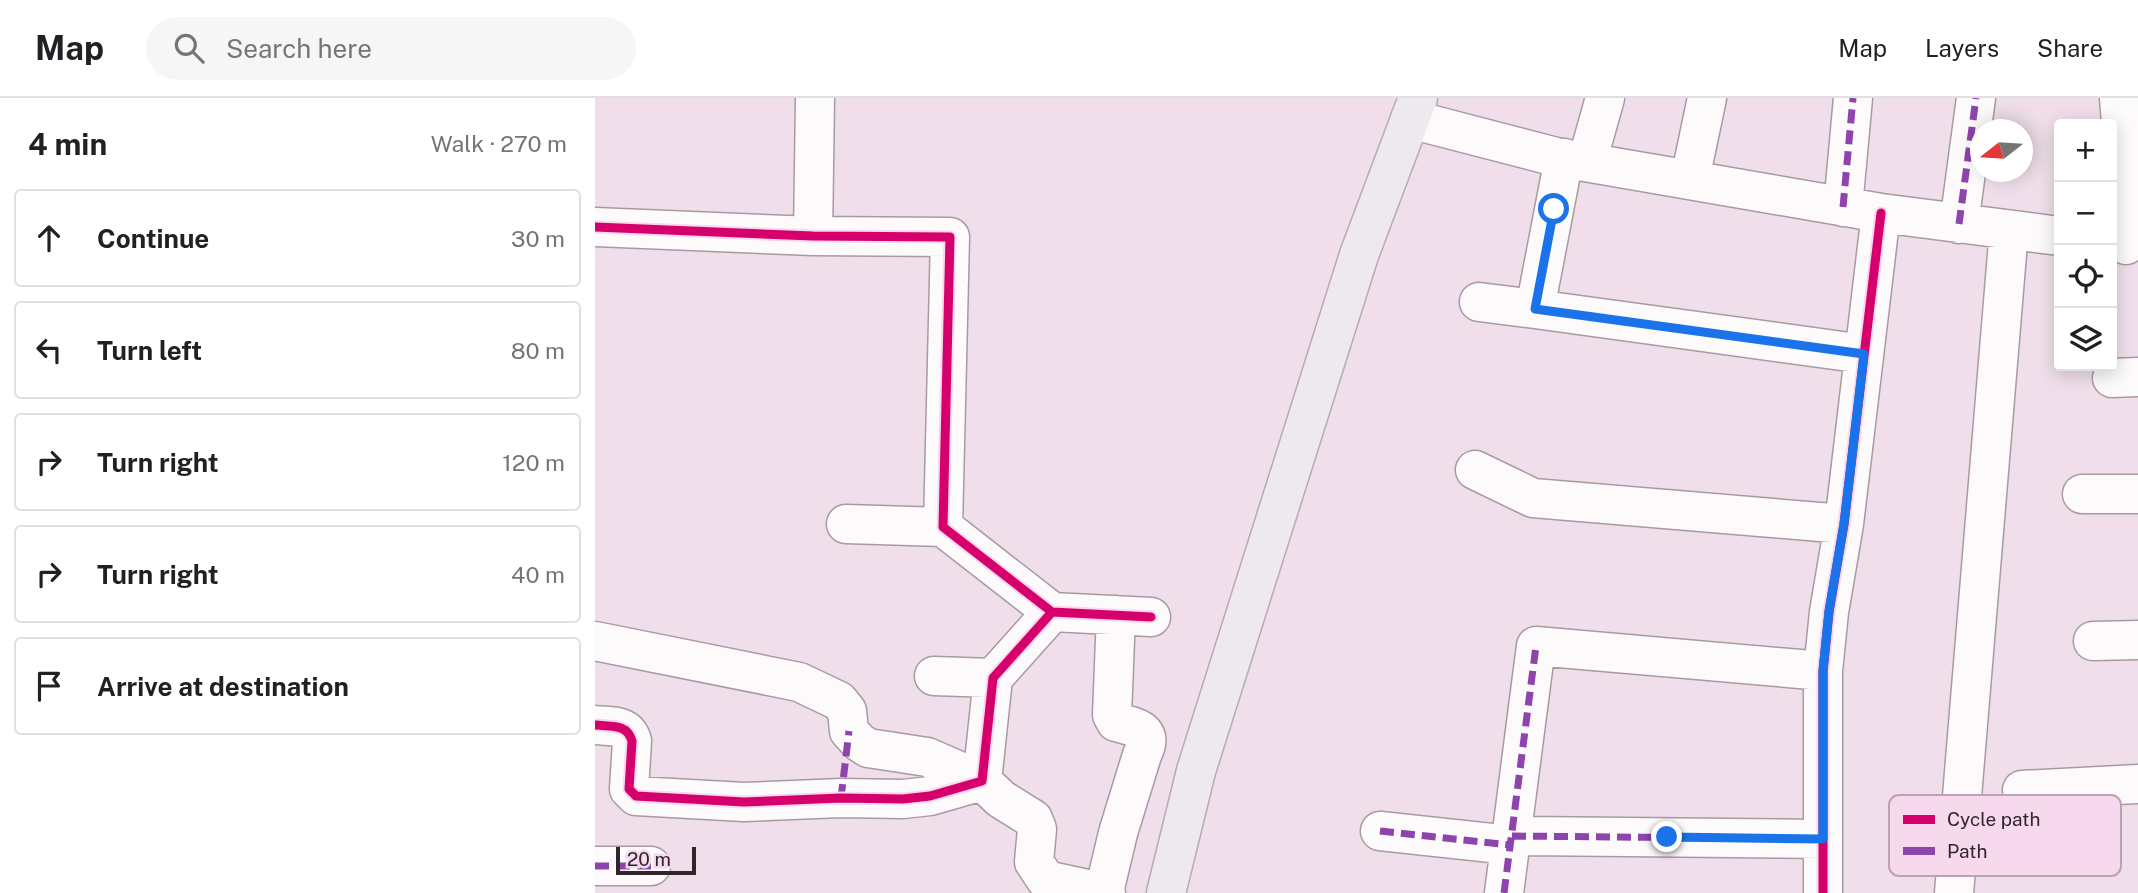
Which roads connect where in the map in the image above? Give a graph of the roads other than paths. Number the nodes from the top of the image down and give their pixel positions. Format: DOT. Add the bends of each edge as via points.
graph roads {
  1 [pos="815,98"];
  2 [pos="1605,98"];
  3 [pos="1707,98"];
  4 [pos="1853,98"];
  5 [pos="1976,98"];
  6 [pos="2119,98"];
  7 [pos="1414,108"];
  8 [pos="2130,135"];
  9 [pos="1575,160"];
  10 [pos="1690,179"];
  11 [pos="1843,206"];
  12 [pos="1881,213"];
  13 [pos="1959,224"];
  14 [pos="595,227"];
  15 [pos="2009,230"];
  16 [pos="2054,235"];
  17 [pos="813,236"];
  18 [pos="2125,245"];
  19 [pos="1479,302"];
  20 [pos="1535,309"];
  21 [pos="1864,354"];
  22 [pos="1475,470"];
  23 [pos="2082,494"];
  24 [pos="2138,494"];
  25 [pos="846,524"];
  26 [pos="1844,524"];
  27 [pos="943,527"];
  28 [pos="1052,612"];
  29 [pos="2138,640"];
  30 [pos="595,641"];
  31 [pos="2093,641"];
  32 [pos="1823,671"];
  33 [pos="934,676"];
  34 [pos="993,678"];
  35 [pos="595,725"];
  36 [pos="849,731"];
  37 [pos="982,781"];
  38 [pos="2138,784"];
  39 [pos="2022,790"];
  40 [pos="1962,795"];
  41 [pos="841,798"];
  42 [pos="1380,831"];
  43 [pos="1823,839"];
  44 [pos="1511,840"];
  45 [pos="595,866"];
  46 [pos="651,866"];
  47 [pos="1105,893"];
  48 [pos="1166,893"];
  49 [pos="1504,893"];
  50 [pos="1823,893"];
  1 -- 17 [label="street"];
  2 -- 9 [label="street"];
  3 -- 10 [label="street"];
  4 -- 11 [label="street"];
  5 -- 13 [label="street"];
  6 -- 8 [label="street"];
  7 -- 9 [label="street"];
  7 -- 48 [label="main road" via="1359,255 1200,757"];
  8 -- 18 [label="street"];
  9 -- 10 [label="street"];
  9 -- 20 [label="street"];
  10 -- 11 [label="street"];
  11 -- 12 [label="street"];
  12 -- 13 [label="street"];
  12 -- 21 [label="street"];
  13 -- 15 [label="street"];
  14 -- 17 [label="street"];
  15 -- 16 [label="street"];
  15 -- 40 [label="street"];
  17 -- 27 [label="street" via="950,237"];
  19 -- 20 [label="street"];
  20 -- 21 [label="street"];
  21 -- 26 [label="street"];
  22 -- 26 [label="street" via="1533,498"];
  23 -- 24 [label="street"];
  25 -- 27 [label="street"];
  26 -- 32 [label="street"];
  27 -- 28 [label="street"];
  28 -- 34 [label="street"];
  28 -- 47 [label="street" via="1133,616 1112,715 1116,722 1141,730 1147,745 1118,833"];
  29 -- 31 [label="street"];
  30 -- 36 [label="street" via="799,682 839,701 847,711"];
  32 -- 43 [label="street"];
  32 -- 44 [label="street" via="1536,646"];
  33 -- 34 [label="street"];
  34 -- 37 [label="street"];
  35 -- 41 [label="street" via="623,727 630,733 629,789 636,796 744,802"];
  36 -- 37 [label="street" via="868,748 927,757"];
  36 -- 41 [label="street"];
  37 -- 41 [label="street" via="930,796"];
  37 -- 47 [label="street" via="1033,819 1037,830 1034,862 1046,880"];
  38 -- 39 [label="street"];
  42 -- 44 [label="street"];
  43 -- 44 [label="street"];
  43 -- 50 [label="street"];
  44 -- 49 [label="street"];
  45 -- 46 [label="street"];
}
